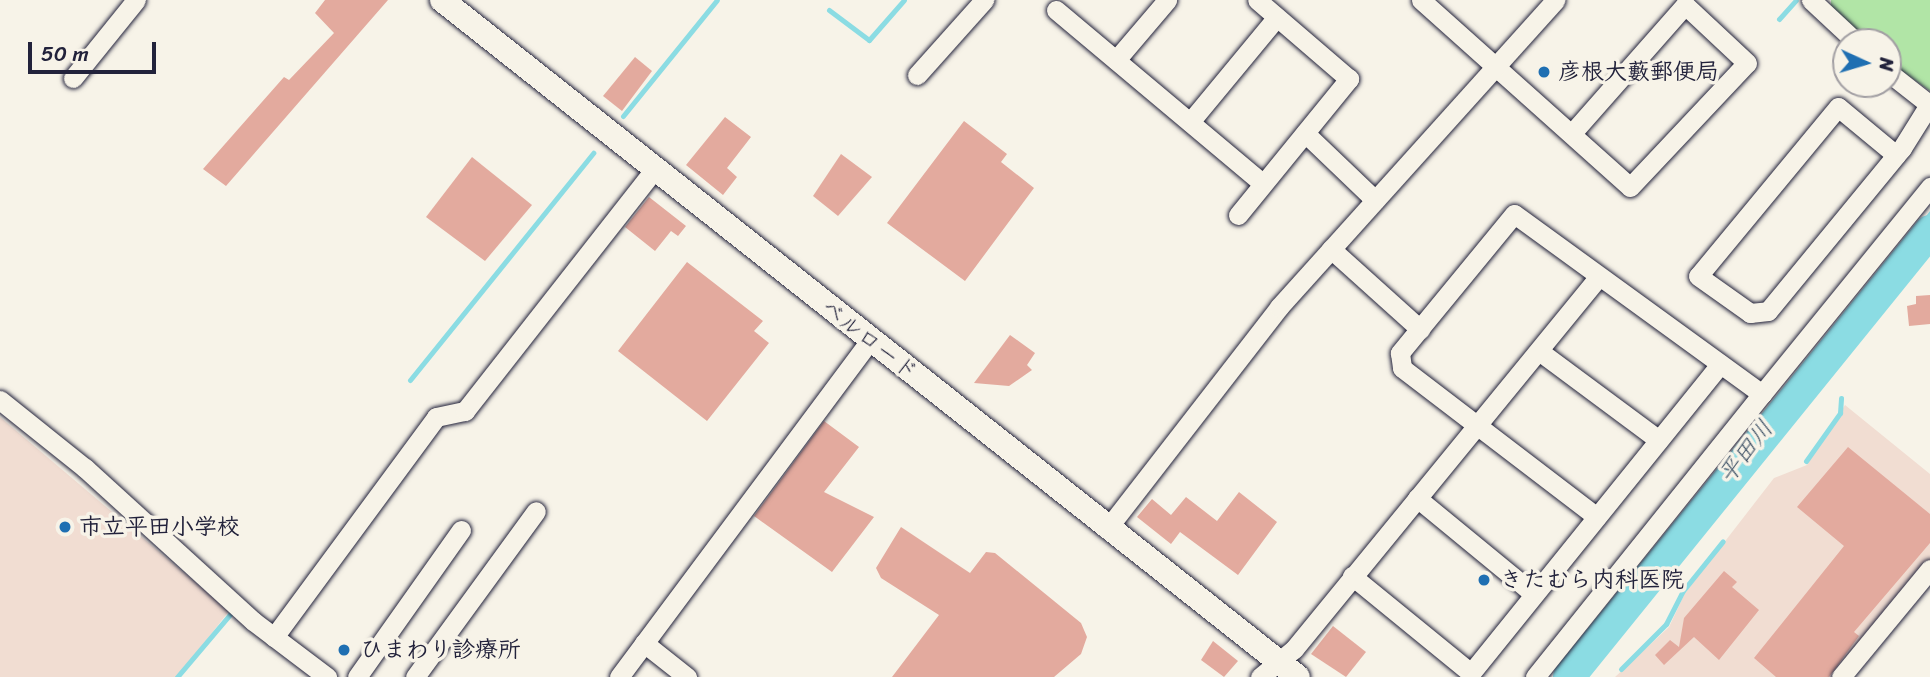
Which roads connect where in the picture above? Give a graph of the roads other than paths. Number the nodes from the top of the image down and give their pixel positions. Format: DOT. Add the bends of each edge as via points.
graph roads {
  1 [pos="136,0"];
  2 [pos="442,0"];
  3 [pos="984,0"];
  4 [pos="1167,0"];
  5 [pos="1257,0"];
  6 [pos="1555,0"];
  7 [pos="1423,1"];
  8 [pos="1815,1"];
  9 [pos="1056,10"];
  10 [pos="1277,17"];
  11 [pos="1842,28"];
  12 [pos="1116,60"];
  13 [pos="1498,67"];
  14 [pos="917,76"];
  15 [pos="73,78"];
  16 [pos="1902,84"];
  17 [pos="1929,107"];
  18 [pos="1190,122"];
  19 [pos="1305,133"];
  20 [pos="1572,133"];
  21 [pos="1896,155"];
  22 [pos="654,170"];
  23 [pos="1264,184"];
  24 [pos="1930,187"];
  25 [pos="1375,200"];
  26 [pos="1238,215"];
  27 [pos="1331,249"];
  28 [pos="1599,276"];
  29 [pos="1420,329"];
  30 [pos="869,341"];
  31 [pos="1539,351"];
  32 [pos="1720,364"];
  33 [pos="1762,394"];
  34 [pos="0,400"];
  35 [pos="1477,425"];
  36 [pos="1659,440"];
  37 [pos="1417,498"];
  38 [pos="536,511"];
  39 [pos="1597,517"];
  40 [pos="1107,529"];
  41 [pos="461,530"];
  42 [pos="1930,569"];
  43 [pos="1352,576"];
  44 [pos="1534,594"];
  45 [pos="274,637"];
  46 [pos="644,643"];
  47 [pos="1279,672"];
  48 [pos="327,677"];
  49 [pos="357,677"];
  50 [pos="415,677"];
  51 [pos="619,677"];
  52 [pos="687,677"];
  53 [pos="1535,677"];
  54 [pos="1841,677"];
  1 -- 15 [label="street"];
  2 -- 22 [label="main road, ベルロード"];
  3 -- 14 [label="street"];
  4 -- 12 [label="street"];
  5 -- 10 [label="street"];
  6 -- 13 [label="street"];
  7 -- 13 [label="street"];
  8 -- 11 [label="street"];
  9 -- 12 [label="street"];
  10 -- 18 [label="street"];
  10 -- 19 [label="street" via="1349,79"];
  12 -- 18 [label="street"];
  13 -- 20 [label="street"];
  13 -- 25 [label="street"];
  16 -- 17 [label="street"];
  17 -- 21 [label="street"];
  18 -- 23 [label="street"];
  19 -- 23 [label="street"];
  19 -- 25 [label="street"];
  20 -- 20 [label="street" via="1685,5 1747,63 1630,187"];
  21 -- 21 [label="street" via="1768,311 1750,313 1698,276 1838,107"];
  22 -- 30 [label="main road, ベルロード"];
  22 -- 45 [label="street" via="465,411 436,418"];
  23 -- 26 [label="street"];
  24 -- 33 [label="street"];
  25 -- 27 [label="street"];
  27 -- 29 [label="street"];
  27 -- 40 [label="street" via="1215,386"];
  28 -- 29 [label="street" via="1514,214"];
  28 -- 31 [label="street"];
  28 -- 32 [label="street"];
  29 -- 35 [label="street" via="1400,353 1402,368"];
  30 -- 40 [label="main road, ベルロード"];
  30 -- 46 [label="street"];
  31 -- 35 [label="street"];
  31 -- 36 [label="street"];
  32 -- 33 [label="street"];
  32 -- 36 [label="street"];
  33 -- 53 [label="street"];
  34 -- 45 [label="street"];
  35 -- 37 [label="street"];
  35 -- 39 [label="street"];
  36 -- 39 [label="street"];
  37 -- 43 [label="street"];
  37 -- 44 [label="street"];
  38 -- 50 [label="street"];
  39 -- 44 [label="street"];
  40 -- 47 [label="main road, ベルロード"];
  41 -- 49 [label="street"];
  42 -- 54 [label="street"];
  43 -- 44 [label="street" via="1471,673"];
  43 -- 47 [label="street"];
  45 -- 48 [label="street"];
  46 -- 51 [label="street"];
  46 -- 52 [label="street"];
}
